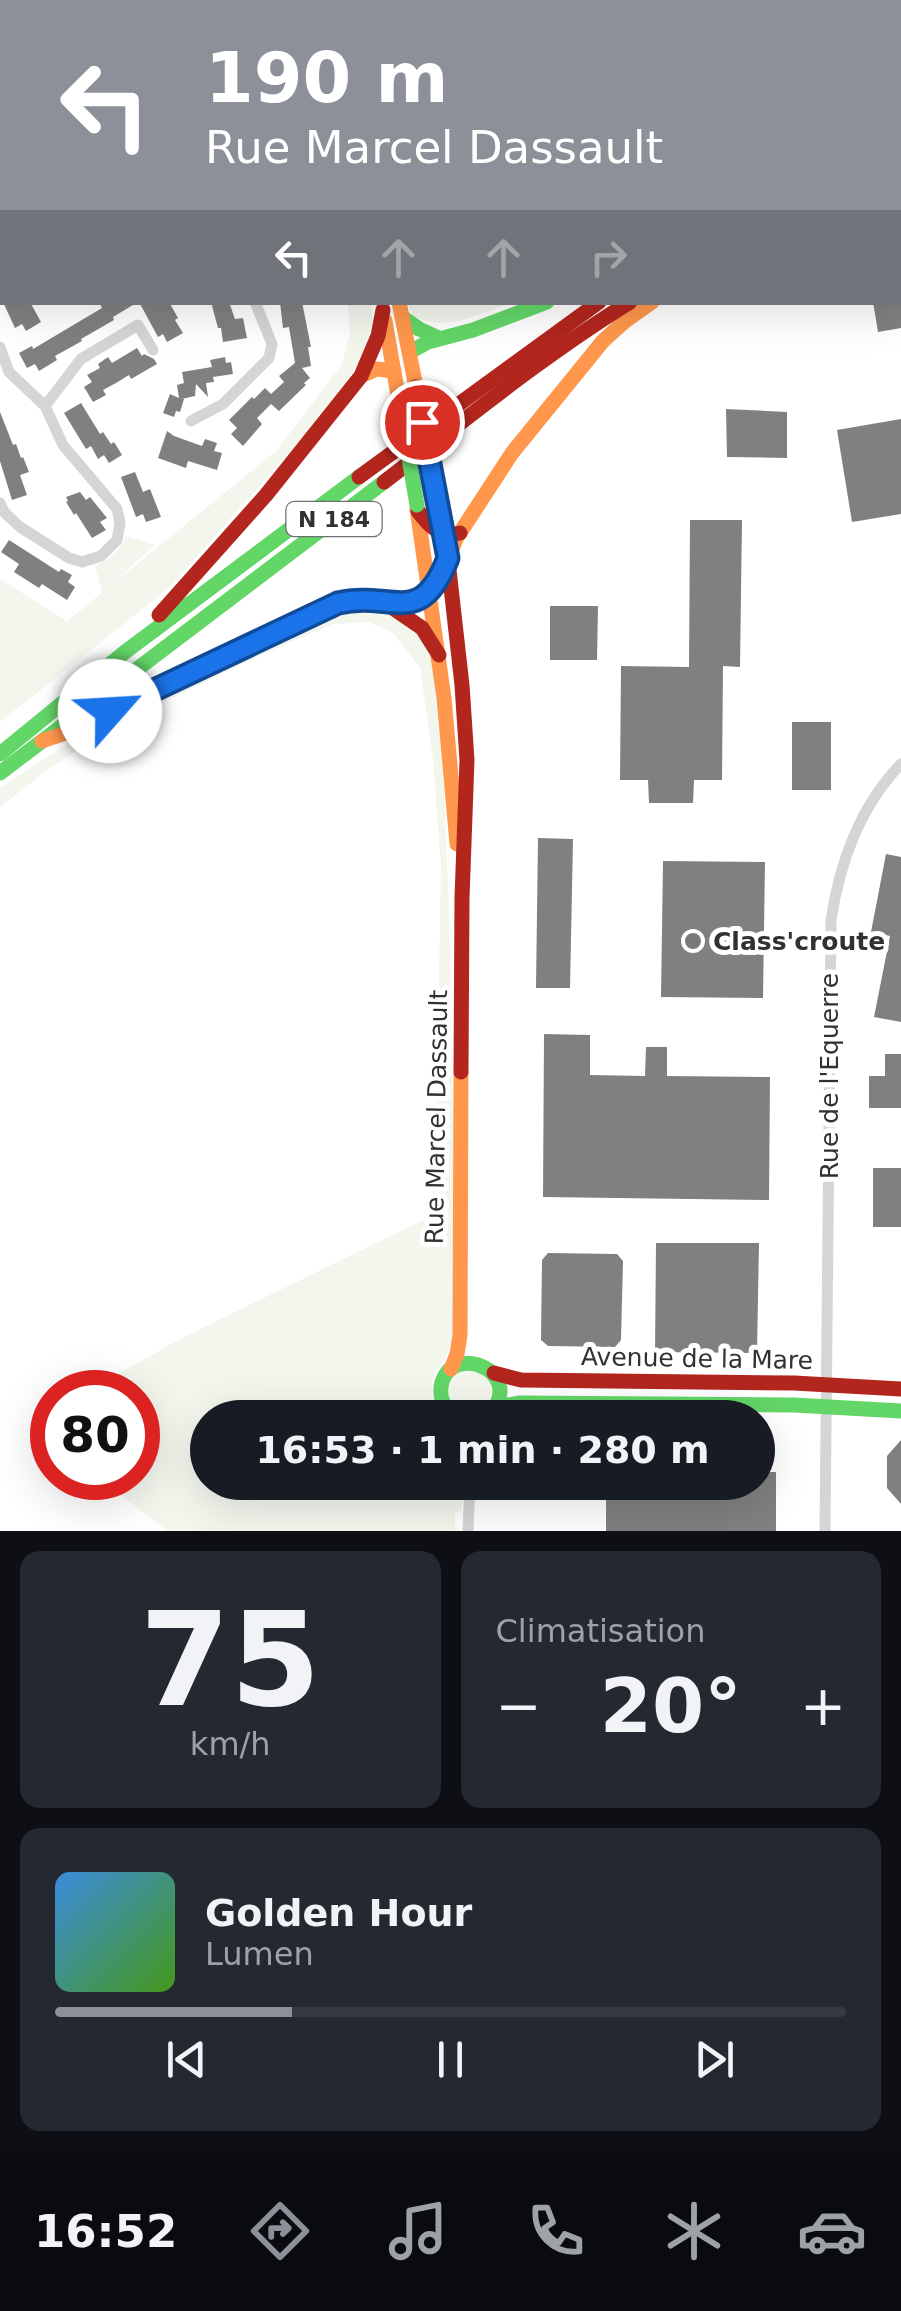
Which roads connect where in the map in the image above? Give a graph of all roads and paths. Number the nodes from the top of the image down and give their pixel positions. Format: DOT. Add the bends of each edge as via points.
graph roads {
  1 [pos="256,305"];
  2 [pos="539,305"];
  3 [pos="595,305"];
  4 [pos="625,305"];
  5 [pos="648,305"];
  6 [pos="382,306"];
  7 [pos="400,310"];
  8 [pos="439,338"];
  9 [pos="0,347"];
  10 [pos="153,350"];
  11 [pos="410,352"];
  12 [pos="394,371"];
  13 [pos="361,376"];
  14 [pos="45,406"];
  15 [pos="191,422"];
  16 [pos="0,503"];
  17 [pos="417,508"];
  18 [pos="451,534"];
  19 [pos="448,558"];
  20 [pos="429,592"];
  21 [pos="386,603"];
  22 [pos="125,652"];
  23 [pos="439,655"];
  24 [pos="42,741"];
  25 [pos="0,754"];
  26 [pos="901,764"];
  27 [pos="0,773"];
  28 [pos="462,898"];
  29 [pos="460,1335"];
  30 [pos="452,1368"];
  31 [pos="487,1369"];
  32 [pos="828,1384"];
  33 [pos="901,1389"];
  34 [pos="441,1400"];
  35 [pos="495,1400"];
  36 [pos="775,1406"];
  37 [pos="826,1407"];
  38 [pos="901,1411"];
  39 [pos="469,1500"];
  40 [pos="468,1531"];
  41 [pos="825,1531"];
  1 -- 15 [label="street" via="272,344 269,358 223,404"];
  2 -- 8 [label="main road"];
  3 -- 22 [label="main road, N 184"];
  4 -- 24 [label="main road, N 184"];
  5 -- 18 [label="main road" via="593,353"];
  6 -- 12 [label="main road, Rue Marcel Dassault"];
  6 -- 13 [label="main road"];
  7 -- 8 [label="main road"];
  7 -- 11 [label="main road"];
  8 -- 11 [label="main road"];
  9 -- 14 [label="street" via="9,372"];
  10 -- 14 [label="street" via="138,325 82,359"];
  11 -- 12 [label="main road"];
  11 -- 18 [label="main road, bridge" via="435,493"];
  12 -- 13 [label="main road" via="376,368"];
  12 -- 17 [label="main road, Rue Marcel Dassault, bridge"];
  13 -- 22 [label="main road" via="266,495"];
  14 -- 16 [label="street" via="62,445 117,509 117,540 100,556 69,558 20,527"];
  17 -- 18 [label="main road" via="428,524"];
  17 -- 20 [label="main road, Rue Marcel Dassault"];
  18 -- 19 [label="main road"];
  19 -- 20 [label="main road"];
  19 -- 28 [label="main road, Rue Marcel Dassault" via="467,759"];
  20 -- 21 [label="main road" via="412,602"];
  20 -- 23 [label="main road, Rue Marcel Dassault"];
  21 -- 23 [label="main road" via="422,628"];
  21 -- 24 [label="main road" via="347,600 326,607"];
  22 -- 25 [label="main road, N 184"];
  23 -- 28 [label="main road, Rue Marcel Dassault"];
  24 -- 27 [label="main road, N 184"];
  26 -- 32 [label="street, Rue de l'Equerre" via="850,844 831,921"];
  28 -- 29 [label="main road, Rue Marcel Dassault"];
  29 -- 30 [label="main road, Rue Marcel Dassault"];
  29 -- 31 [label="main road"];
  30 -- 31 [label="main road, Avenue de la Mare" via="464,1363"];
  30 -- 34 [label="main road, Rue Marcel Dassault"];
  31 -- 32 [label="main road, Avenue de la Mare" via="522,1380"];
  31 -- 35 [label="main road" via="500,1390"];
  32 -- 33 [label="main road, Avenue de la Mare"];
  32 -- 37 [label="street, Rue de l'Equerre"];
  36 -- 37 [label="main road, Avenue de la Mare"];
  37 -- 38 [label="main road, Avenue de la Mare"];
  37 -- 41 [label="street, Rue de l'Equerre"];
  39 -- 40 [label="street"];
}
